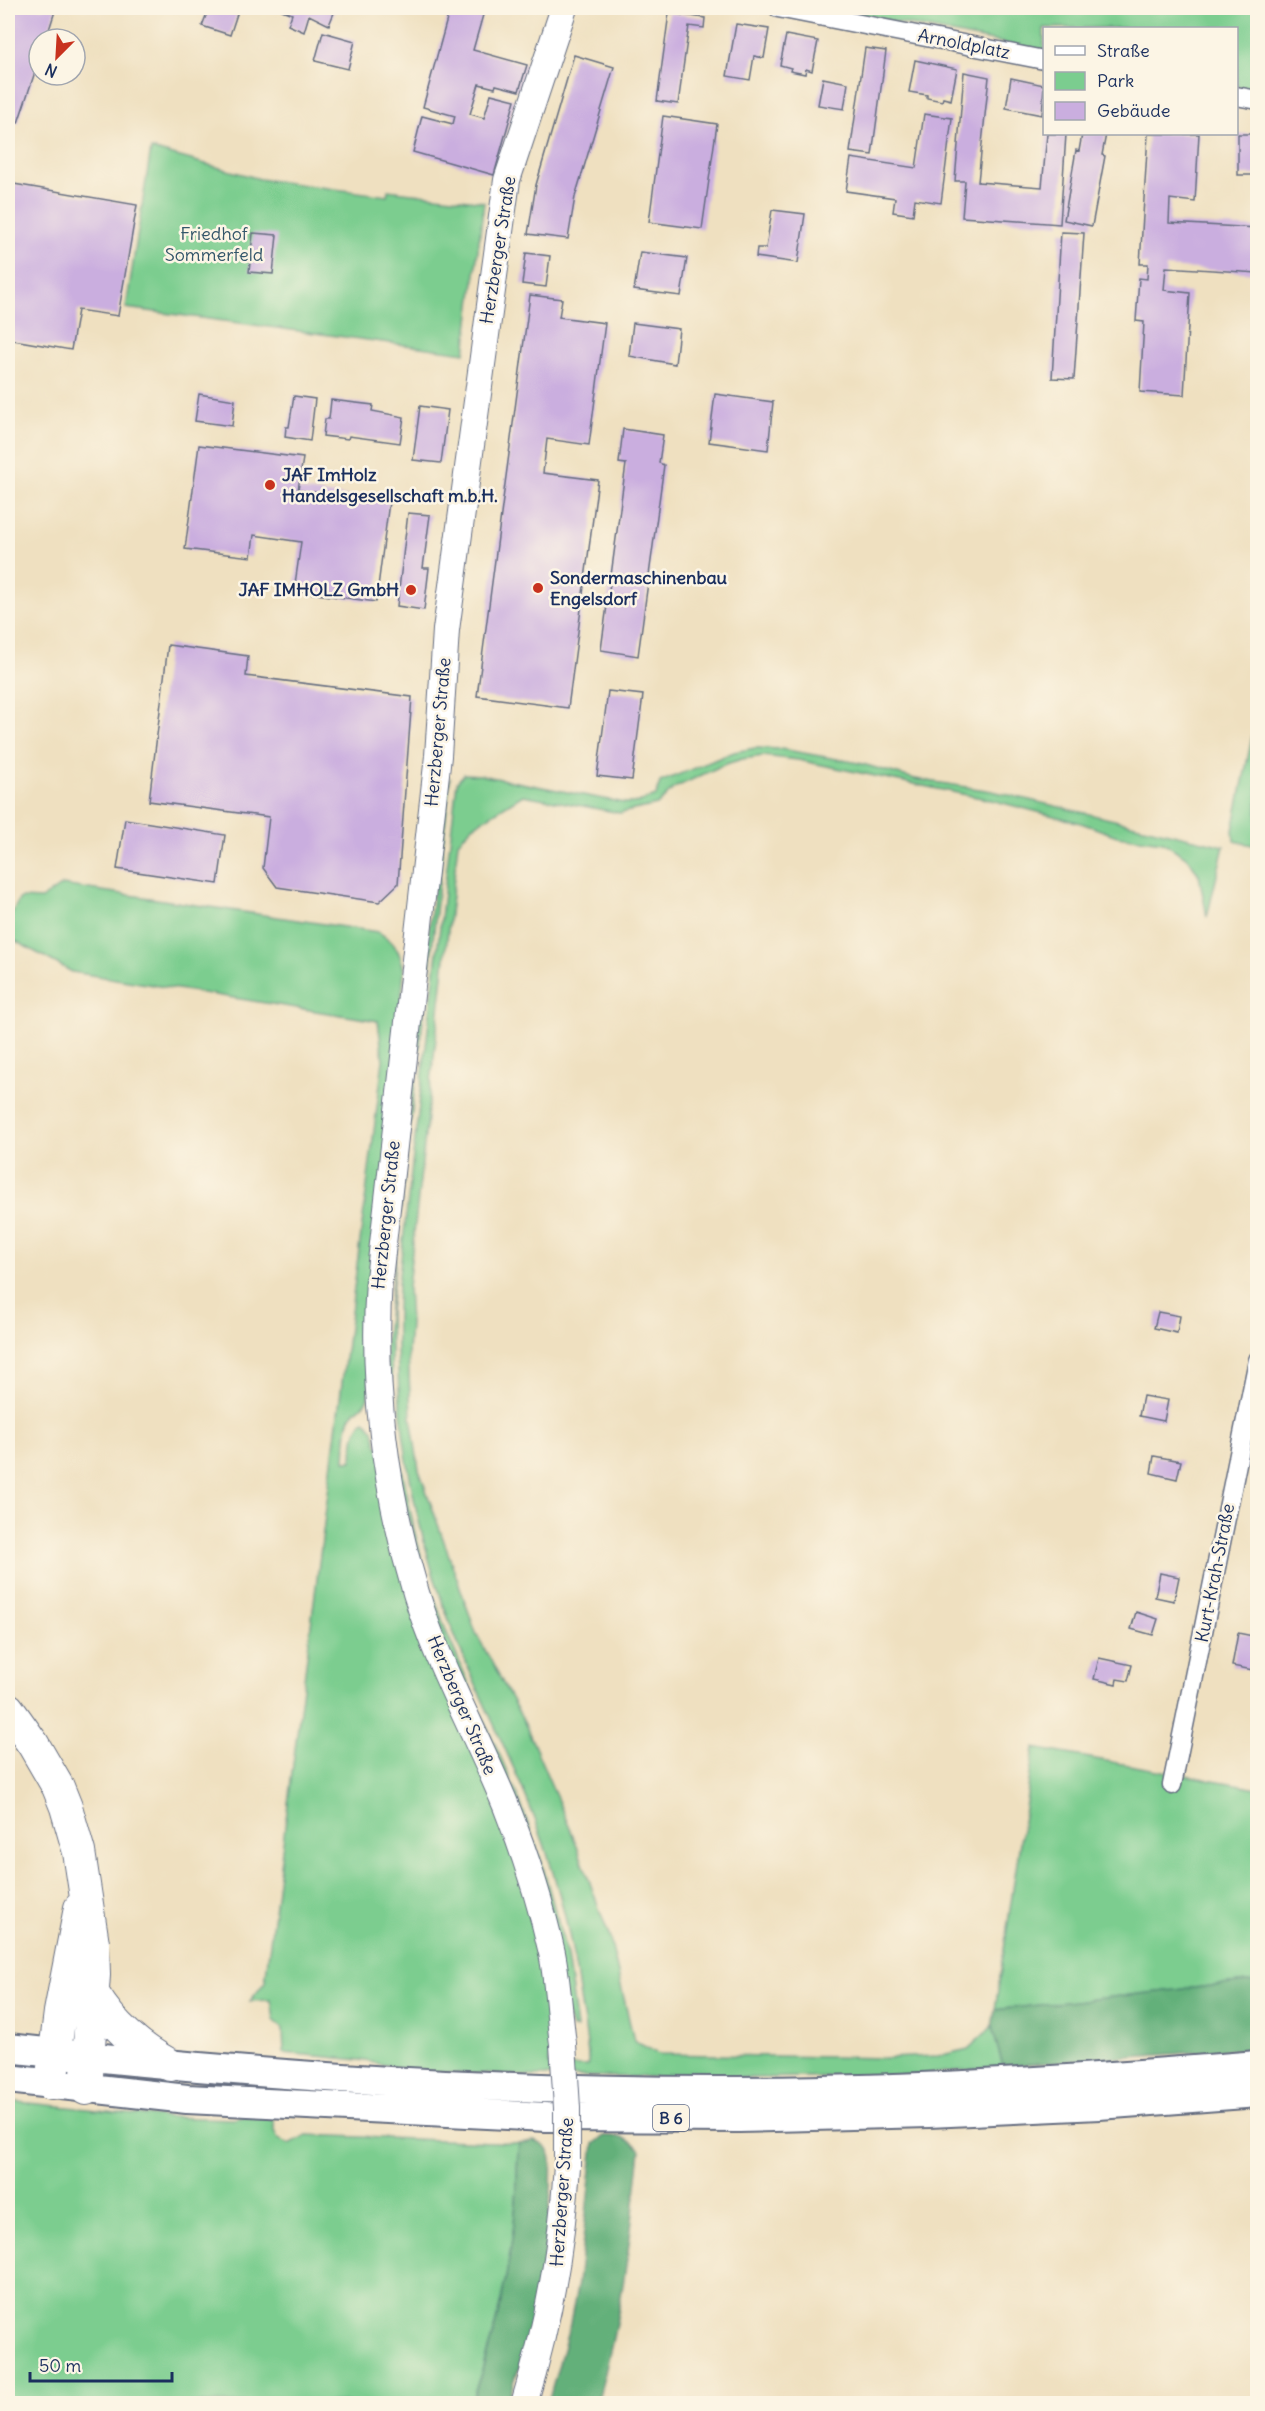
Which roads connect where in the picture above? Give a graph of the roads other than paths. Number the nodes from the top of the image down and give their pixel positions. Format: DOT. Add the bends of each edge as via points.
graph roads {
  1 [pos="564,8"];
  2 [pos="778,8"];
  3 [pos="1043,60"];
  4 [pos="1238,96"];
  5 [pos="1257,100"];
  6 [pos="1257,1360"];
  7 [pos="8,1709"];
  8 [pos="1172,1785"];
  9 [pos="84,1896"];
  10 [pos="94,1995"];
  11 [pos="8,2048"];
  12 [pos="54,2053"];
  13 [pos="88,2057"];
  14 [pos="170,2065"];
  15 [pos="1257,2066"];
  16 [pos="8,2079"];
  17 [pos="51,2084"];
  18 [pos="86,2088"];
  19 [pos="1257,2092"];
  20 [pos="524,2403"];
  1 -- 20 [label="main road, Herzberger Straße, bridge" via="507,180 493,279 446,630 438,756 380,1267 376,1345 379,1410 388,1470 416,1594 525,1857 552,1956 563,2044 567,2166 556,2279"];
  2 -- 3 [label="street, Arnoldplatz"];
  4 -- 5 [label="street"];
  6 -- 8 [label="street, Kurt-Krah-Straße"];
  7 -- 9 [label="highway" via="45,1763 66,1807 79,1852"];
  9 -- 10 [label="highway" via="93,1943"];
  9 -- 12 [label="highway" via="68,1961"];
  10 -- 13 [label="highway"];
  10 -- 14 [label="highway" via="123,2033"];
  11 -- 12 [label="main road, B 6"];
  12 -- 13 [label="main road, B 6"];
  12 -- 17 [label="highway"];
  13 -- 14 [label="main road, B 6"];
  13 -- 18 [label="highway"];
  14 -- 15 [label="main road, B 6" via="464,2086 738,2091 1031,2081"];
  16 -- 17 [label="main road, B 6"];
  17 -- 18 [label="main road, B 6"];
  18 -- 19 [label="main road, B 6" via="187,2099 546,2117 739,2118 929,2113"];
}
